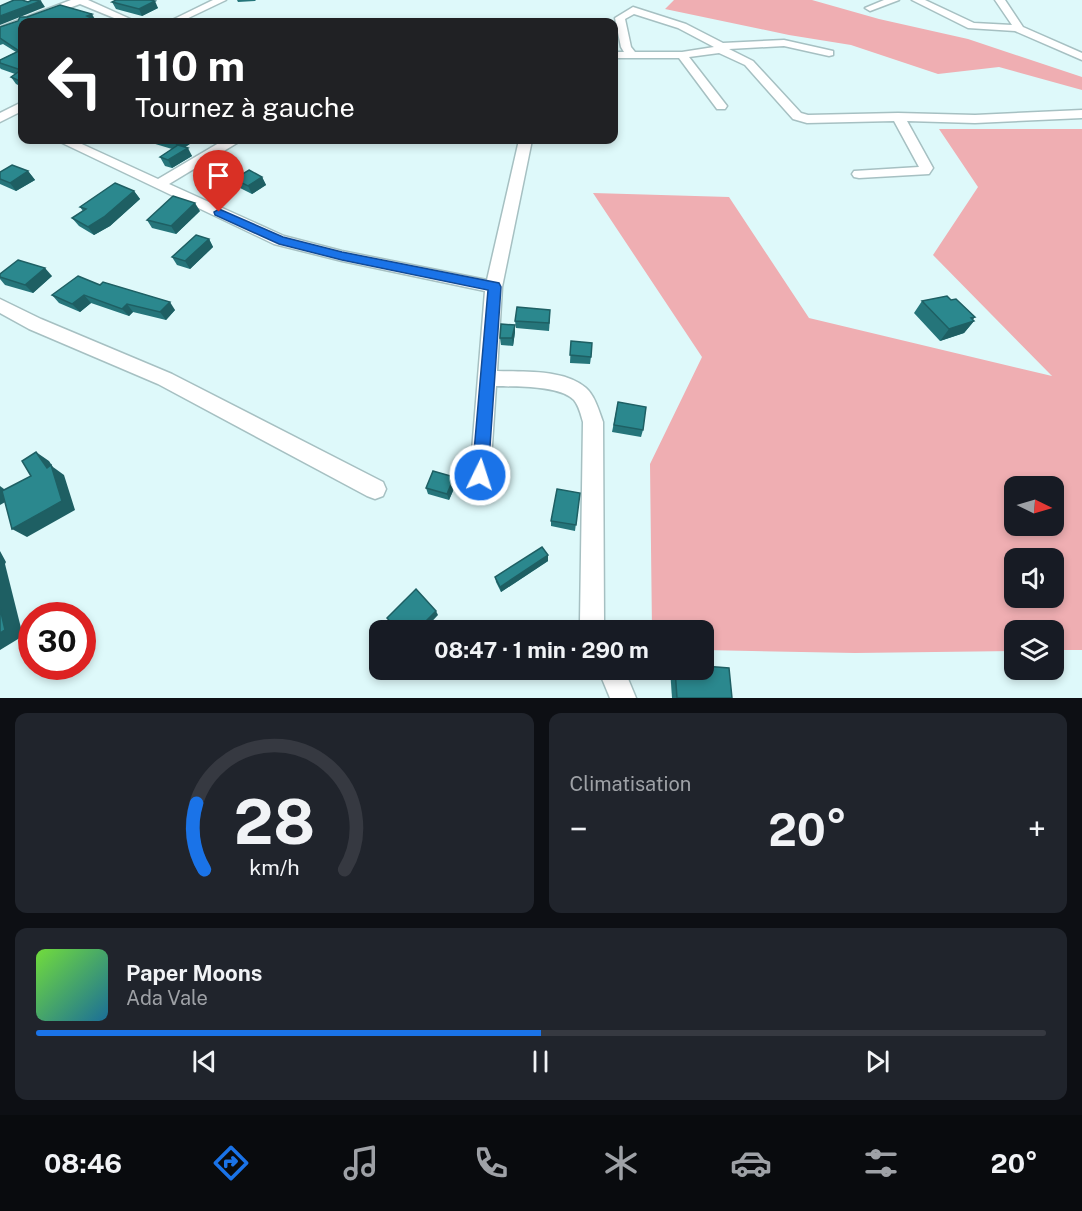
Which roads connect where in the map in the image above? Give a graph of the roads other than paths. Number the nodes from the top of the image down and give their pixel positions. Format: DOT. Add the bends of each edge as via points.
graph roads {
  1 [pos="80,0"];
  2 [pos="221,0"];
  3 [pos="894,0"];
  4 [pos="917,0"];
  5 [pos="1000,0"];
  6 [pos="633,5"];
  7 [pos="870,8"];
  8 [pos="34,18"];
  9 [pos="126,18"];
  10 [pos="182,18"];
  11 [pos="18,24"];
  12 [pos="1017,28"];
  13 [pos="0,31"];
  14 [pos="618,31"];
  15 [pos="720,47"];
  16 [pos="829,53"];
  17 [pos="618,55"];
  18 [pos="632,55"];
  19 [pos="682,55"];
  20 [pos="1082,57"];
  21 [pos="721,106"];
  22 [pos="18,108"];
  23 [pos="2,114"];
  24 [pos="1082,114"];
  25 [pos="898,117"];
  26 [pos="18,120"];
  27 [pos="72,144"];
  28 [pos="225,144"];
  29 [pos="525,144"];
  30 [pos="860,174"];
  31 [pos="159,184"];
  32 [pos="494,287"];
  33 [pos="0,305"];
  34 [pos="487,378"];
  35 [pos="480,475"];
  36 [pos="375,489"];
  37 [pos="592,620"];
  38 [pos="616,680"];
  39 [pos="623,698"];
  1 -- 8 [label="street"];
  1 -- 9 [label="street" via="108,7"];
  2 -- 10 [label="street"];
  3 -- 7 [label="street"];
  4 -- 12 [label="street" via="972,26"];
  5 -- 12 [label="street"];
  6 -- 14 [label="street" via="620,18"];
  6 -- 15 [label="street"];
  11 -- 13 [label="street"];
  12 -- 20 [label="street"];
  14 -- 18 [label="street"];
  15 -- 16 [label="street" via="784,43"];
  15 -- 19 [label="street"];
  15 -- 25 [label="street" via="749,63 797,116"];
  17 -- 18 [label="street"];
  18 -- 19 [label="street"];
  19 -- 21 [label="street"];
  22 -- 23 [label="street"];
  23 -- 26 [label="street"];
  24 -- 25 [label="street" via="975,119"];
  25 -- 30 [label="street" via="926,168 924,171"];
  27 -- 31 [label="street"];
  28 -- 31 [label="street"];
  29 -- 32 [label="street"];
  31 -- 32 [label="street" via="279,240"];
  32 -- 34 [label="street"];
  33 -- 36 [label="street" via="165,380"];
  34 -- 35 [label="street"];
  34 -- 37 [label="street" via="561,384 578,393 589,409 593,422"];
  38 -- 39 [label="street"];
}
